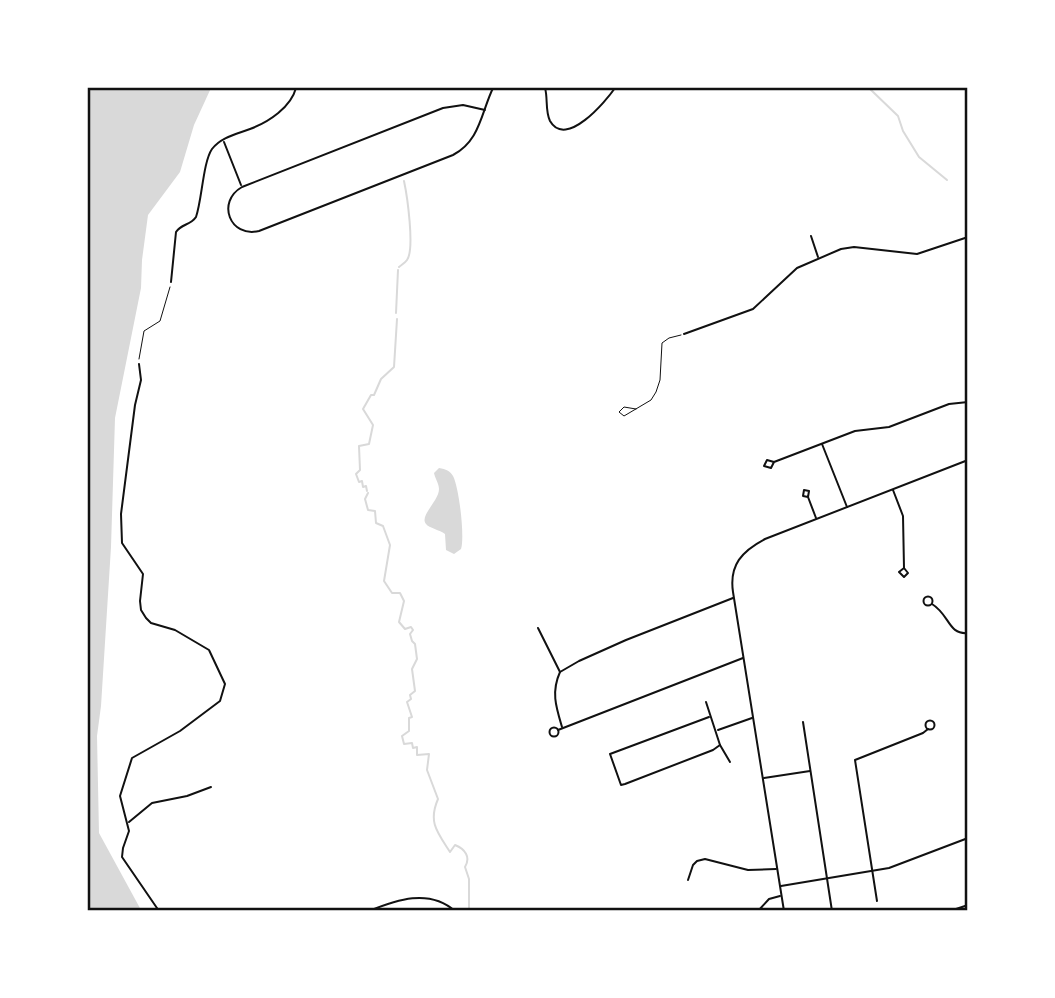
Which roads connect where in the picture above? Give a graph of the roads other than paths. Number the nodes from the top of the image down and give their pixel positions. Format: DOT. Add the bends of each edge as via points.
graph roads {
  1 [pos="296,88"];
  2 [pos="493,88"];
  3 [pos="545,88"];
  4 [pos="615,88"];
  5 [pos="485,110"];
  6 [pos="223,141"];
  7 [pos="242,187"];
  8 [pos="810,236"];
  9 [pos="968,237"];
  10 [pos="818,258"];
  11 [pos="171,282"];
  12 [pos="684,334"];
  13 [pos="139,364"];
  14 [pos="968,402"];
  15 [pos="636,409"];
  16 [pos="822,444"];
  17 [pos="968,460"];
  18 [pos="774,462"];
  19 [pos="893,489"];
  20 [pos="808,497"];
  21 [pos="847,508"];
  22 [pos="816,519"];
  23 [pos="904,568"];
  24 [pos="734,598"];
  25 [pos="932,604"];
  26 [pos="538,628"];
  27 [pos="968,633"];
  28 [pos="743,658"];
  29 [pos="560,672"];
  30 [pos="706,702"];
  31 [pos="709,716"];
  32 [pos="754,717"];
  33 [pos="803,722"];
  34 [pos="562,728"];
  35 [pos="928,729"];
  36 [pos="558,730"];
  37 [pos="717,730"];
  38 [pos="720,745"];
  39 [pos="730,762"];
  40 [pos="810,771"];
  41 [pos="763,779"];
  42 [pos="211,787"];
  43 [pos="128,822"];
  44 [pos="968,838"];
  45 [pos="777,869"];
  46 [pos="872,871"];
  47 [pos="828,878"];
  48 [pos="688,880"];
  49 [pos="780,886"];
  50 [pos="782,895"];
  51 [pos="877,901"];
  52 [pos="968,905"];
  53 [pos="159,911"];
  54 [pos="369,911"];
  55 [pos="455,911"];
  56 [pos="758,911"];
  57 [pos="784,911"];
  58 [pos="832,911"];
  59 [pos="950,911"];
  1 -- 6 [label="street" via="286,107"];
  2 -- 5 [label="street"];
  3 -- 4 [label="street" via="550,120 567,129 593,114"];
  5 -- 7 [label="street" via="450,106"];
  5 -- 7 [label="street" via="472,141 453,155 259,231 240,230 228,215 229,200"];
  6 -- 7 [label="street"];
  6 -- 11 [label="street" via="211,152 196,217 176,232"];
  8 -- 10 [label="street"];
  9 -- 10 [label="street" via="917,254 849,247"];
  10 -- 12 [label="street" via="795,269 753,309"];
  12 -- 15 [label="lane" via="662,344 656,392"];
  13 -- 43 [label="street" via="141,380 121,514 122,543 143,574 140,601 146,618 209,650 225,684 220,701 132,758 120,796"];
  14 -- 16 [label="street"];
  16 -- 18 [label="street"];
  16 -- 21 [label="street"];
  17 -- 19 [label="street"];
  19 -- 21 [label="street"];
  19 -- 23 [label="street" via="903,516"];
  20 -- 22 [label="street"];
  21 -- 22 [label="street"];
  22 -- 24 [label="street" via="740,556 733,570"];
  24 -- 28 [label="street"];
  24 -- 29 [label="street" via="626,640"];
  25 -- 27 [label="street" via="941,609 953,629"];
  26 -- 29 [label="street"];
  28 -- 32 [label="street"];
  28 -- 34 [label="street"];
  29 -- 34 [label="street" via="554,695"];
  30 -- 31 [label="street"];
  31 -- 37 [label="street"];
  31 -- 38 [label="street" via="610,754 621,785"];
  32 -- 37 [label="street"];
  32 -- 41 [label="street"];
  33 -- 40 [label="street"];
  34 -- 36 [label="street"];
  35 -- 46 [label="street" via="855,760"];
  37 -- 38 [label="street"];
  38 -- 39 [label="street"];
  40 -- 41 [label="street"];
  40 -- 47 [label="street"];
  41 -- 45 [label="street"];
  42 -- 43 [label="street" via="152,803"];
  43 -- 53 [label="street" via="122,857"];
  44 -- 46 [label="street"];
  45 -- 48 [label="street" via="748,870 705,859 693,864"];
  45 -- 49 [label="street"];
  46 -- 47 [label="street"];
  46 -- 51 [label="street"];
  47 -- 49 [label="street"];
  47 -- 58 [label="street"];
  49 -- 50 [label="street"];
  50 -- 56 [label="street" via="769,899"];
  50 -- 57 [label="street"];
  52 -- 59 [label="street"];
  54 -- 55 [label="street" via="409,897 439,901"];
}
